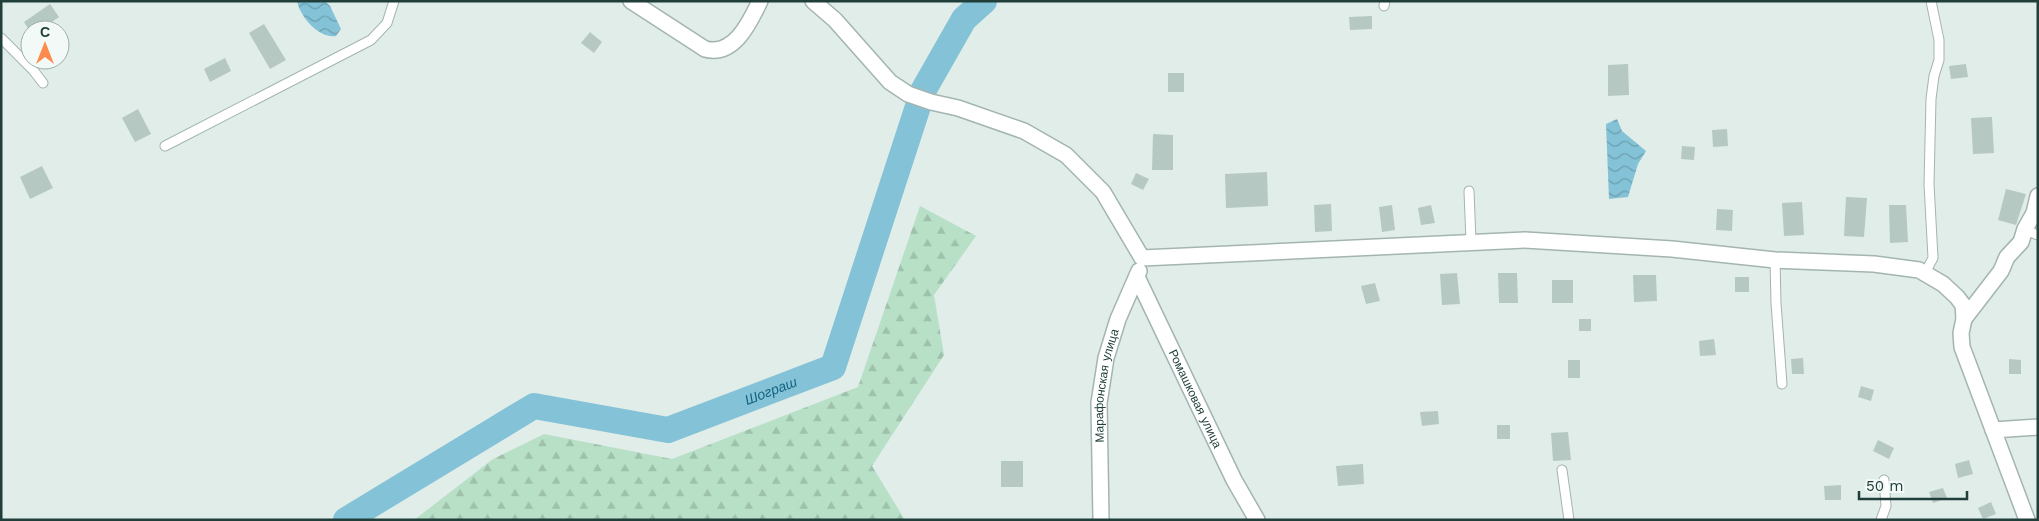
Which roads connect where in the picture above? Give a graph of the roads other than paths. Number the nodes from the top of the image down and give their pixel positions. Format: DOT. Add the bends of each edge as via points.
graph roads {
  1 [pos="394,1"];
  2 [pos="631,1"];
  3 [pos="760,1"];
  4 [pos="813,1"];
  5 [pos="1931,1"];
  6 [pos="1,38"];
  7 [pos="43,83"];
  8 [pos="165,146"];
  9 [pos="1469,191"];
  10 [pos="2038,196"];
  11 [pos="2031,232"];
  12 [pos="1471,242"];
  13 [pos="1142,258"];
  14 [pos="1775,260"];
  15 [pos="1925,273"];
  16 [pos="1137,277"];
  17 [pos="1964,319"];
  18 [pos="1782,384"];
  19 [pos="2038,427"];
  20 [pos="1993,430"];
  21 [pos="1562,470"];
  22 [pos="1884,480"];
  23 [pos="1101,520"];
  24 [pos="1257,520"];
  25 [pos="1569,520"];
  26 [pos="1881,520"];
  27 [pos="2027,520"];
  1 -- 8 [label="lane" via="387,23 371,40"];
  2 -- 3 [label="street" via="705,49 714,51 732,44 748,26"];
  4 -- 13 [label="street" via="835,20 890,82 908,94 1024,131 1066,155 1103,192"];
  5 -- 15 [label="lane" via="1937,23 1939,60 1931,99 1929,184 1933,258"];
  6 -- 7 [label="lane"];
  9 -- 12 [label="lane"];
  10 -- 11 [label="street"];
  11 -- 17 [label="street" via="2007,257"];
  12 -- 13 [label="street"];
  12 -- 14 [label="street" via="1525,240 1672,249"];
  13 -- 16 [label="street, Марафонская улица"];
  14 -- 15 [label="street" via="1874,264"];
  14 -- 18 [label="lane"];
  15 -- 17 [label="street" via="1957,296 1963,305"];
  16 -- 23 [label="street, Марафонская улица" via="1118,319 1106,358 1098,404"];
  16 -- 24 [label="street, Ромашковая улица" via="1234,480"];
  17 -- 20 [label="street" via="1962,346"];
  19 -- 20 [label="street"];
  20 -- 27 [label="street"];
  21 -- 25 [label="lane"];
  22 -- 26 [label="lane" via="1886,506"];
}
